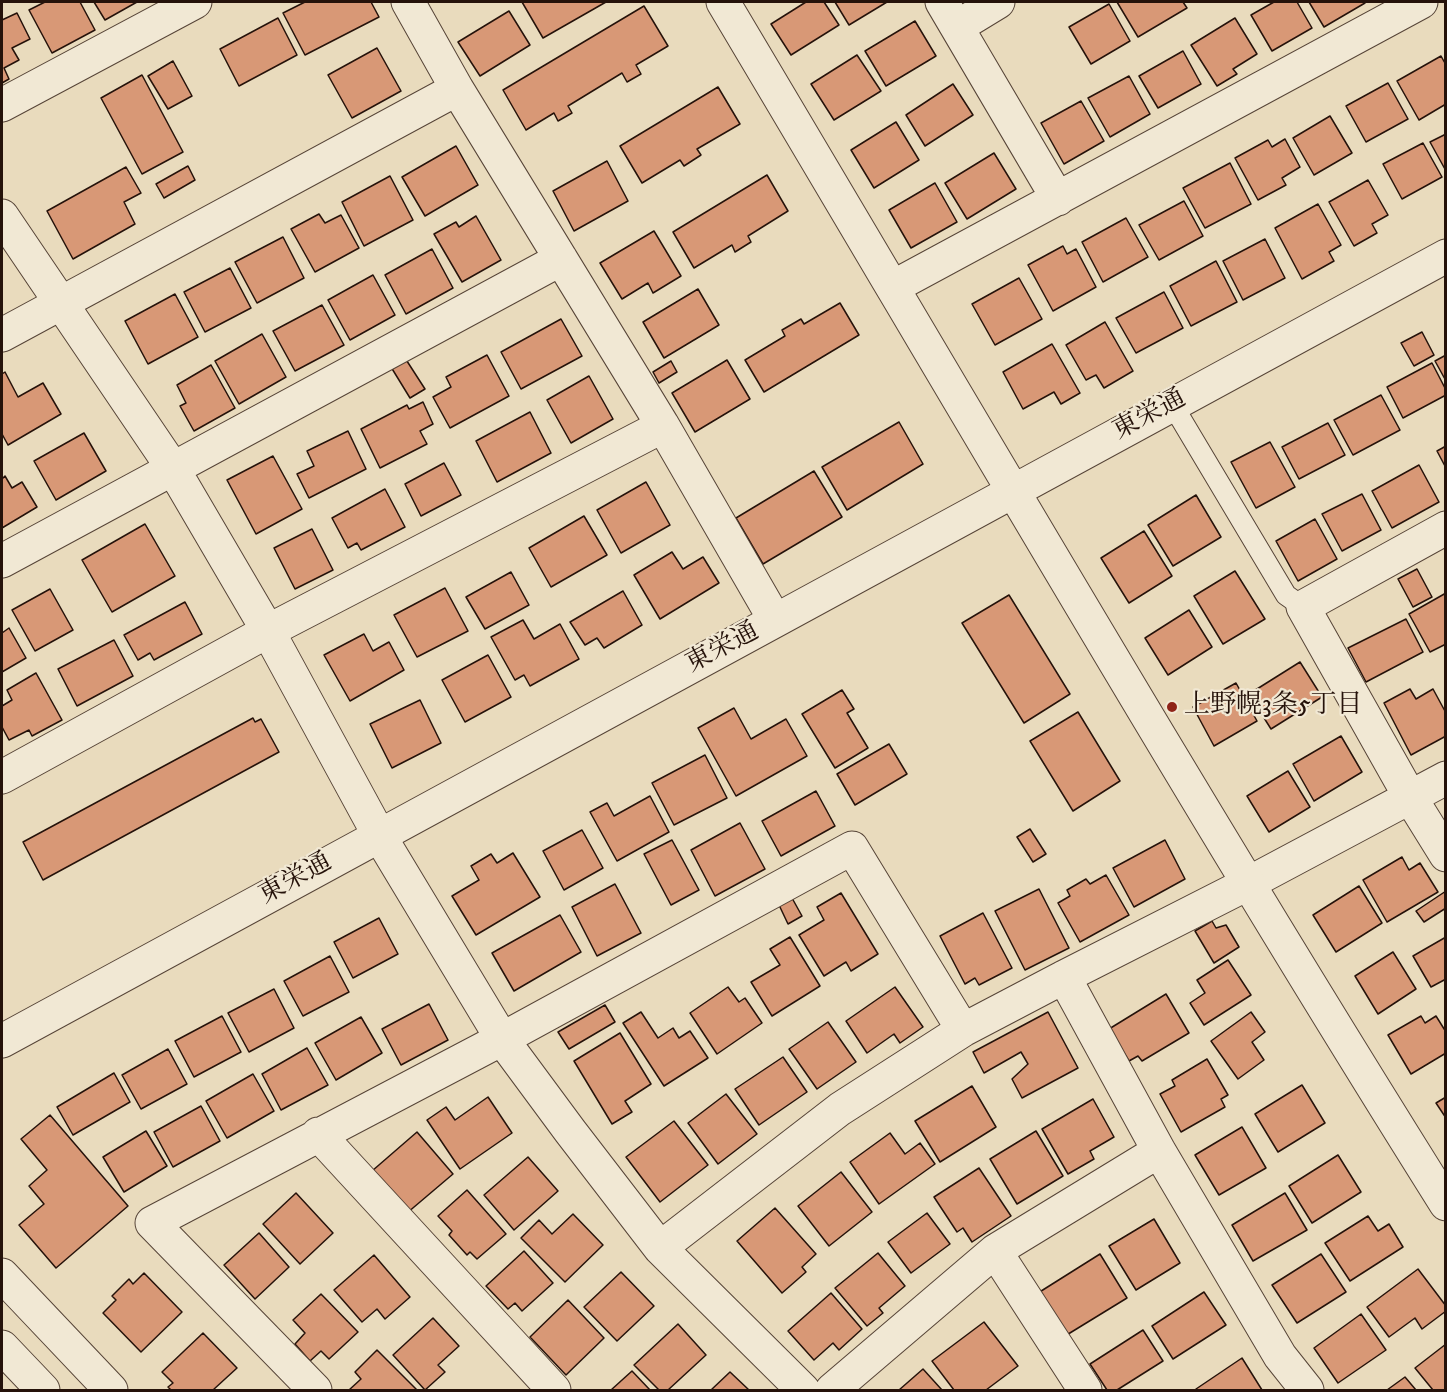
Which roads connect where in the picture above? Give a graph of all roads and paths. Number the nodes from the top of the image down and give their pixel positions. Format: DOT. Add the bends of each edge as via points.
graph roads {
  1 [pos="195,2"];
  2 [pos="408,2"];
  3 [pos="723,2"];
  4 [pos="998,2"];
  5 [pos="1421,2"];
  6 [pos="950,14"];
  7 [pos="458,90"];
  8 [pos="2,105"];
  9 [pos="1058,199"];
  10 [pos="2,216"];
  11 [pos="1446,256"];
  12 [pos="561,259"];
  13 [pos="893,287"];
  14 [pos="60,303"];
  15 [pos="2,334"];
  16 [pos="1172,404"];
  17 [pos="663,426"];
  18 [pos="172,468"];
  19 [pos="1014,492"];
  20 [pos="1446,528"];
  21 [pos="2,561"];
  22 [pos="1303,607"];
  23 [pos="775,620"];
  24 [pos="268,631"];
  25 [pos="2,777"];
  26 [pos="1446,778"];
  27 [pos="1410,797"];
  28 [pos="379,835"];
  29 [pos="1446,855"];
  30 [pos="1248,883"];
  31 [pos="1064,977"];
  32 [pos="963,1030"];
  33 [pos="502,1039"];
  34 [pos="2,1041"];
  35 [pos="318,1134"];
  36 [pos="1159,1151"];
  37 [pos="1446,1204"];
  38 [pos="660,1248"];
  39 [pos="995,1251"];
  40 [pos="2,1275"];
  41 [pos="2,1347"];
  42 [pos="43,1390"];
  43 [pos="111,1390"];
  44 [pos="315,1390"];
  45 [pos="554,1390"];
  46 [pos="803,1390"];
  47 [pos="832,1390"];
  48 [pos="1085,1390"];
  49 [pos="1307,1390"];
  1 -- 8 [label="street"];
  2 -- 7 [label="street"];
  3 -- 13 [label="street"];
  4 -- 6 [label="street"];
  5 -- 9 [label="street"];
  6 -- 9 [label="street"];
  7 -- 12 [label="street"];
  7 -- 14 [label="street"];
  9 -- 13 [label="street"];
  10 -- 14 [label="street"];
  11 -- 16 [label="street, 東栄通"];
  12 -- 17 [label="street"];
  12 -- 18 [label="street"];
  13 -- 19 [label="street"];
  14 -- 15 [label="street"];
  14 -- 18 [label="street"];
  16 -- 19 [label="street, 東栄通"];
  16 -- 22 [label="lane" via="1286,595"];
  17 -- 23 [label="street"];
  17 -- 24 [label="street"];
  18 -- 21 [label="street"];
  18 -- 24 [label="street"];
  19 -- 23 [label="street, 東栄通"];
  19 -- 30 [label="street"];
  20 -- 22 [label="street"];
  22 -- 27 [label="street"];
  23 -- 28 [label="street, 東栄通"];
  24 -- 25 [label="street"];
  24 -- 28 [label="street"];
  26 -- 27 [label="street"];
  27 -- 29 [label="street"];
  27 -- 30 [label="street"];
  28 -- 33 [label="street"];
  28 -- 34 [label="street, 東栄通"];
  30 -- 31 [label="street"];
  30 -- 37 [label="street"];
  31 -- 32 [label="street"];
  31 -- 36 [label="street"];
  32 -- 33 [label="street" via="852,848"];
  32 -- 38 [label="street" via="840,1108"];
  33 -- 35 [label="street"];
  33 -- 38 [label="street"];
  35 -- 44 [label="street" via="152,1223"];
  35 -- 45 [label="street"];
  36 -- 39 [label="street"];
  36 -- 49 [label="street" via="1280,1356"];
  38 -- 46 [label="street"];
  39 -- 47 [label="street"];
  39 -- 48 [label="street"];
  40 -- 43 [label="street"];
  41 -- 42 [label="street"];
}
